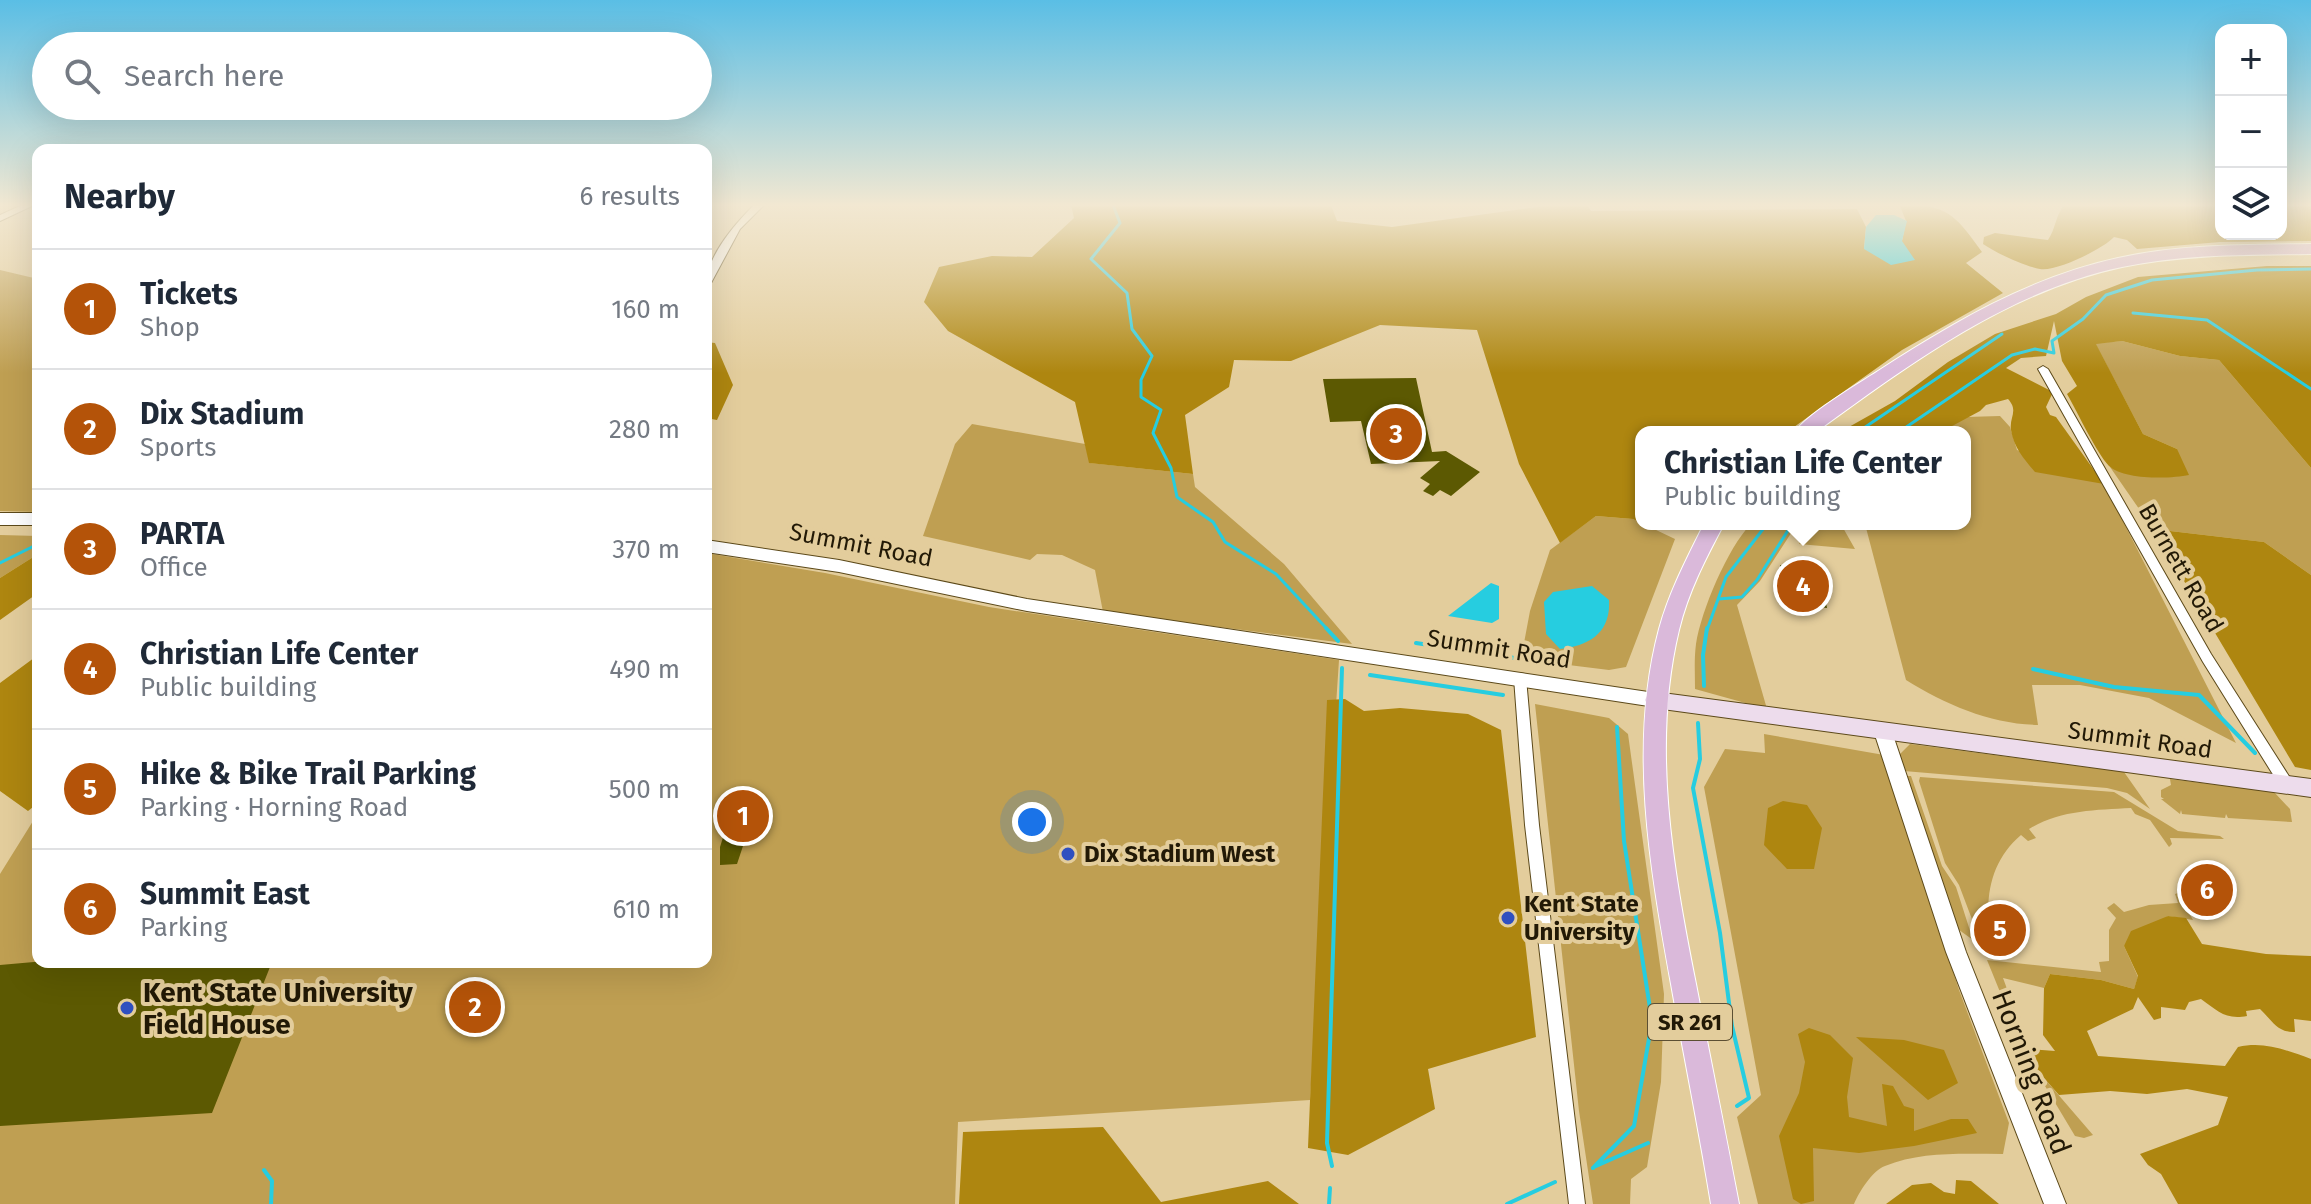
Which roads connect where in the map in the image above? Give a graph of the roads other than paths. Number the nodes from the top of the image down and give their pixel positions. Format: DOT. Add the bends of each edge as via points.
graph roads {
  1 [pos="2128,261"];
  2 [pos="2043,369"];
  3 [pos="1813,426"];
  4 [pos="0,519"];
  5 [pos="32,519"];
  6 [pos="1711,530"];
  7 [pos="712,547"];
  8 [pos="1520,678"];
  9 [pos="1655,700"];
  10 [pos="1883,732"];
  11 [pos="2287,785"];
  12 [pos="2311,788"];
  13 [pos="1577,1204"];
  14 [pos="1725,1204"];
  15 [pos="2055,1204"];
  1 -- 3 [label="main road" via="2045,285 1973,321"];
  2 -- 11 [label="street, Burnett Road" via="2207,658"];
  4 -- 5 [label="street"];
  6 -- 9 [label="main road, SR 261" via="1680,588"];
  7 -- 8 [label="street, Summit Road" via="839,566 1027,605"];
  8 -- 9 [label="street, Summit Road"];
  8 -- 13 [label="street"];
  9 -- 10 [label="main road, Summit Road"];
  9 -- 14 [label="main road, SR 261" via="1655,791 1663,869"];
  10 -- 11 [label="main road, Summit Road"];
  10 -- 15 [label="street, Horning Road" via="1956,952"];
  11 -- 12 [label="main road, Summit Road"];
}
